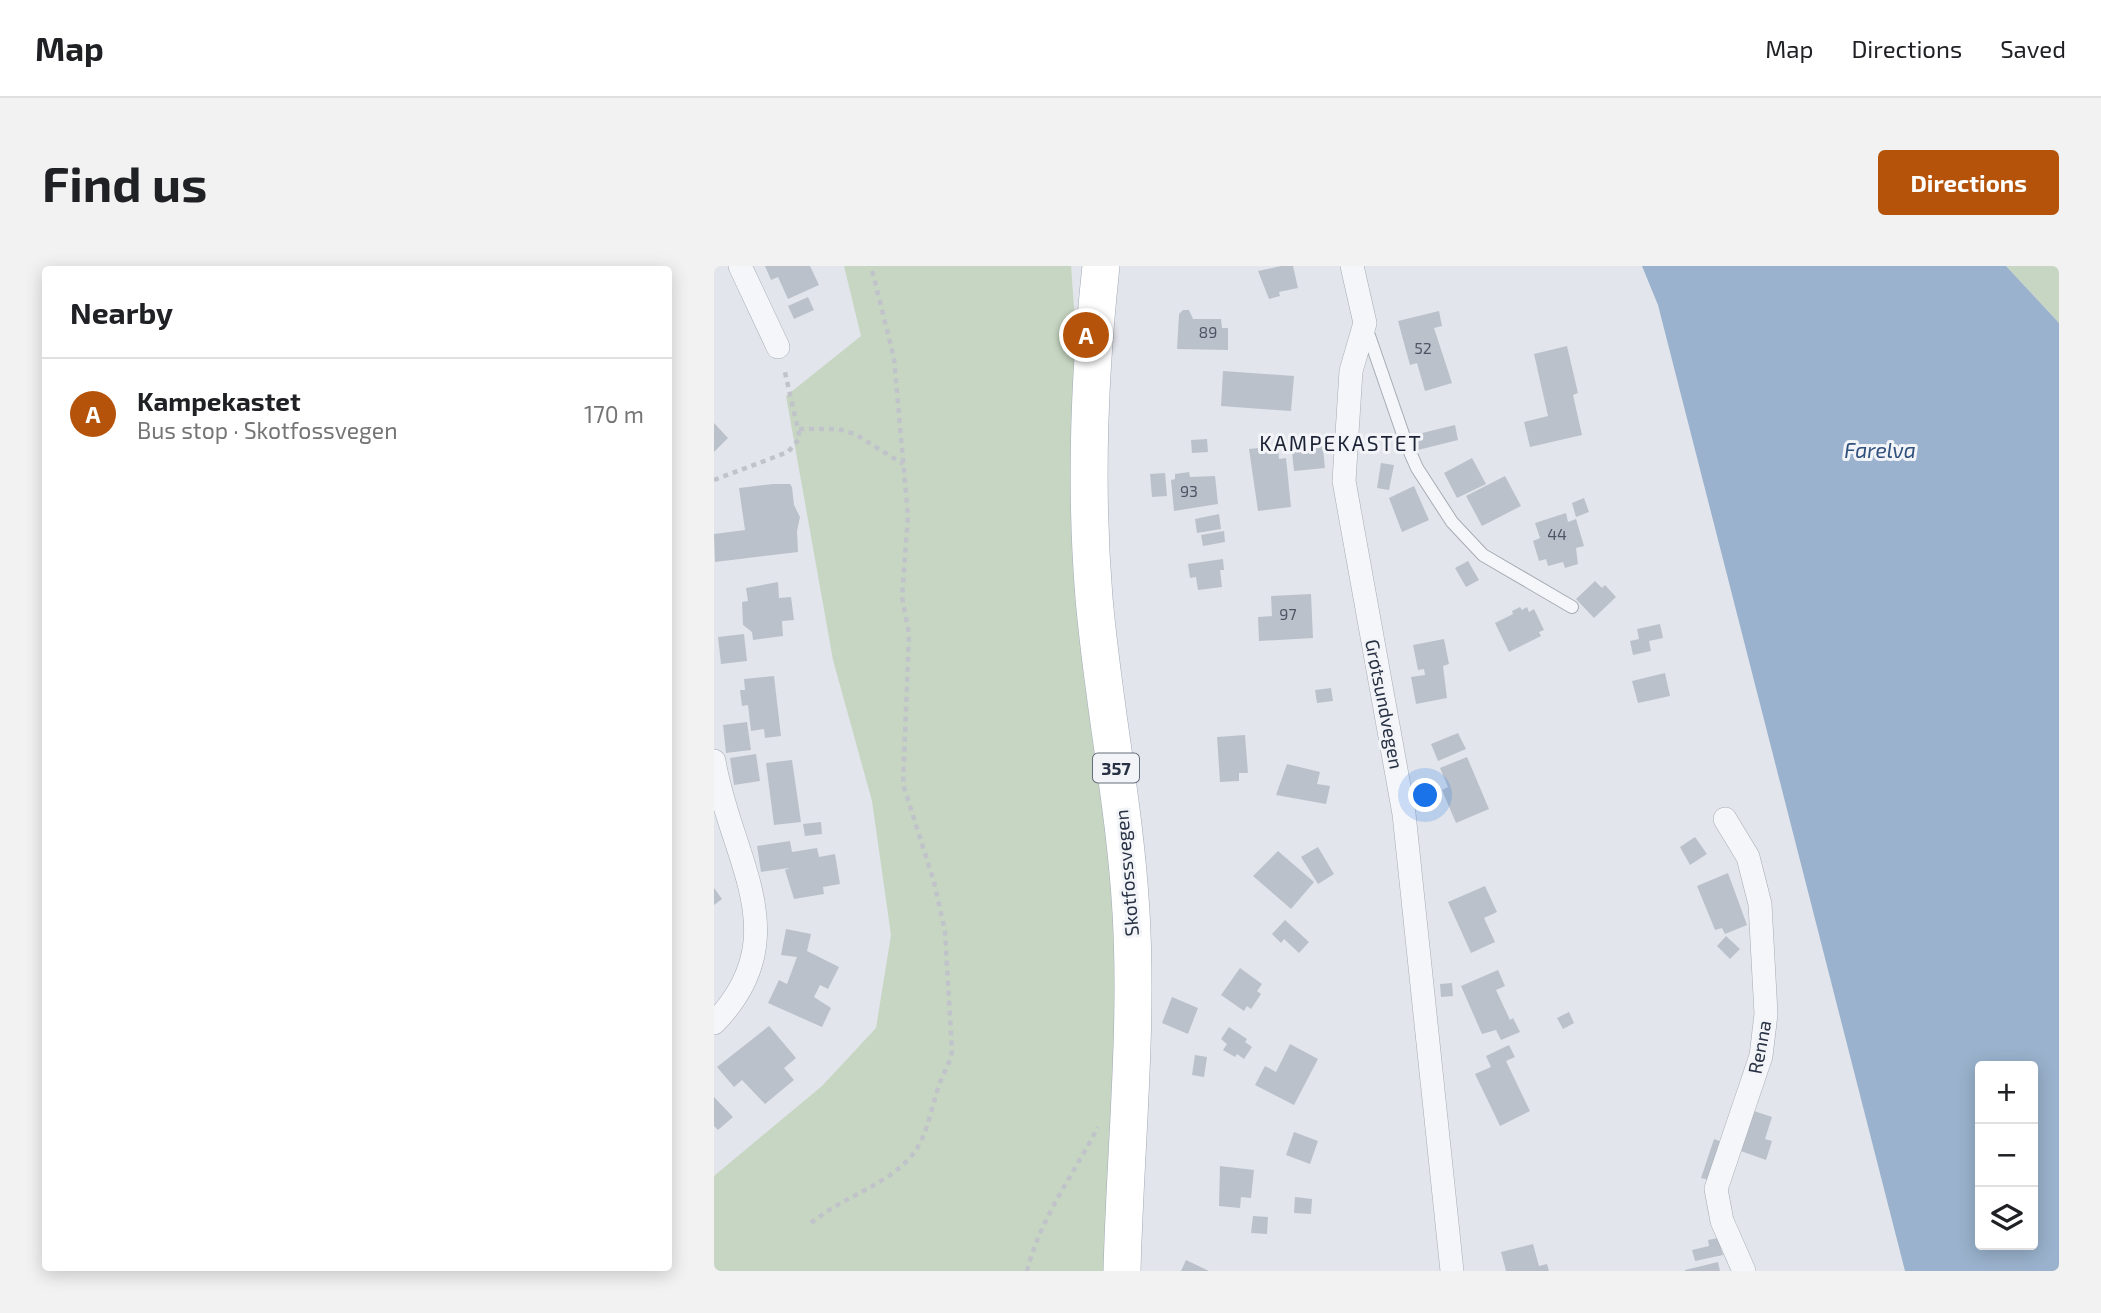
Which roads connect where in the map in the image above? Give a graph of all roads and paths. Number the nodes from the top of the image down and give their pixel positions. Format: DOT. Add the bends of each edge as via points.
graph roads {
  1 [pos="740,266"];
  2 [pos="870,266"];
  3 [pos="1101,266"];
  4 [pos="1352,266"];
  5 [pos="1365,323"];
  6 [pos="778,346"];
  7 [pos="799,429"];
  8 [pos="903,464"];
  9 [pos="714,480"];
  10 [pos="1572,607"];
  11 [pos="715,769"];
  12 [pos="1725,820"];
  13 [pos="714,1024"];
  14 [pos="1103,1117"];
  15 [pos="811,1223"];
  16 [pos="1027,1271"];
  17 [pos="1122,1271"];
  18 [pos="1452,1271"];
  19 [pos="1744,1271"];
  1 -- 6 [label="street"];
  2 -- 8 [label="path" via="894,358"];
  3 -- 17 [label="main road, Skotfossvegen / 357" via="1092,372 1091,544 1126,852 1134,971"];
  4 -- 5 [label="street, Grøtsundvegen"];
  5 -- 10 [label="lane" via="1406,443 1452,522 1483,555"];
  5 -- 18 [label="street, Grøtsundvegen" via="1351,371 1344,481 1404,814"];
  6 -- 7 [label="path"];
  7 -- 8 [label="path" via="855,434"];
  7 -- 9 [label="path" via="800,438 788,452"];
  8 -- 15 [label="path" via="908,516 902,597 909,669 902,783 945,931 953,1051 929,1128 909,1160"];
  11 -- 13 [label="street" via="748,880 757,938 752,969"];
  12 -- 19 [label="street, Renna" via="1748,857 1760,904 1766,1014 1761,1056 1716,1189 1722,1221"];
  14 -- 16 [label="path" via="1047,1214"];
}
